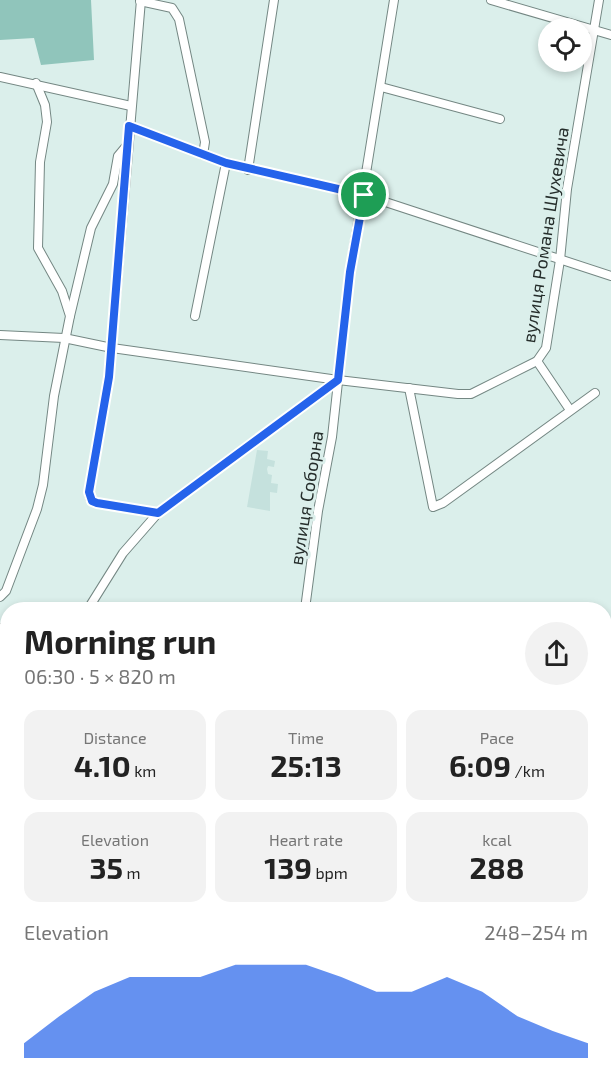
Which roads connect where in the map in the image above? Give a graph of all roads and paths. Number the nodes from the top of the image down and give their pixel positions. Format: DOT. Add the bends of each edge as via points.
graph roads {
  1 [pos="274,0"];
  2 [pos="394,0"];
  3 [pos="491,0"];
  4 [pos="599,0"];
  5 [pos="140,1"];
  6 [pos="594,30"];
  7 [pos="611,35"];
  8 [pos="0,77"];
  9 [pos="36,83"];
  10 [pos="381,87"];
  11 [pos="131,106"];
  12 [pos="500,119"];
  13 [pos="129,126"];
  14 [pos="129,142"];
  15 [pos="203,155"];
  16 [pos="226,163"];
  17 [pos="248,170"];
  18 [pos="364,195"];
  19 [pos="560,260"];
  20 [pos="611,276"];
  21 [pos="70,316"];
  22 [pos="195,316"];
  23 [pos="0,335"];
  24 [pos="64,338"];
  25 [pos="112,348"];
  26 [pos="537,361"];
  27 [pos="338,380"];
  28 [pos="409,388"];
  29 [pos="595,393"];
  30 [pos="570,410"];
  31 [pos="158,513"];
  32 [pos="0,597"];
  33 [pos="92,602"];
  34 [pos="306,602"];
  1 -- 17 [label="street"];
  2 -- 10 [label="street, вулиця Соборна"];
  3 -- 6 [label="street"];
  4 -- 6 [label="street, вулиця Романа Шухевича"];
  5 -- 11 [label="street"];
  5 -- 15 [label="street" via="172,8 179,19 205,142"];
  6 -- 7 [label="street"];
  6 -- 19 [label="street, вулиця Романа Шухевича" via="567,189"];
  8 -- 9 [label="street"];
  9 -- 11 [label="street"];
  9 -- 21 [label="street" via="47,122 40,162 38,248 62,291"];
  10 -- 12 [label="street"];
  10 -- 18 [label="street, вулиця Соборна"];
  11 -- 13 [label="street"];
  13 -- 14 [label="street"];
  13 -- 15 [label="street"];
  14 -- 21 [label="street" via="118,156 113,184 91,228"];
  14 -- 25 [label="street"];
  15 -- 16 [label="street"];
  16 -- 17 [label="street"];
  16 -- 22 [label="street"];
  17 -- 18 [label="street"];
  18 -- 19 [label="street"];
  18 -- 27 [label="street, вулиця Соборна" via="350,272"];
  19 -- 20 [label="street"];
  19 -- 26 [label="street, вулиця Романа Шухевича" via="546,348"];
  21 -- 24 [label="street"];
  23 -- 24 [label="street, вулиця Романа Шухевича"];
  24 -- 25 [label="street, вулиця Романа Шухевича"];
  24 -- 32 [label="street" via="43,484 6,591"];
  25 -- 27 [label="street, вулиця Романа Шухевича"];
  25 -- 31 [label="street" via="90,498 97,503"];
  26 -- 28 [label="street, вулиця Романа Шухевича" via="471,394"];
  26 -- 30 [label="street"];
  27 -- 28 [label="street, вулиця Романа Шухевича"];
  27 -- 31 [label="street"];
  27 -- 34 [label="street, вулиця Соборна"];
  28 -- 30 [label="street" via="432,507 443,503"];
  29 -- 30 [label="street"];
  31 -- 33 [label="street" via="123,553"];
}
